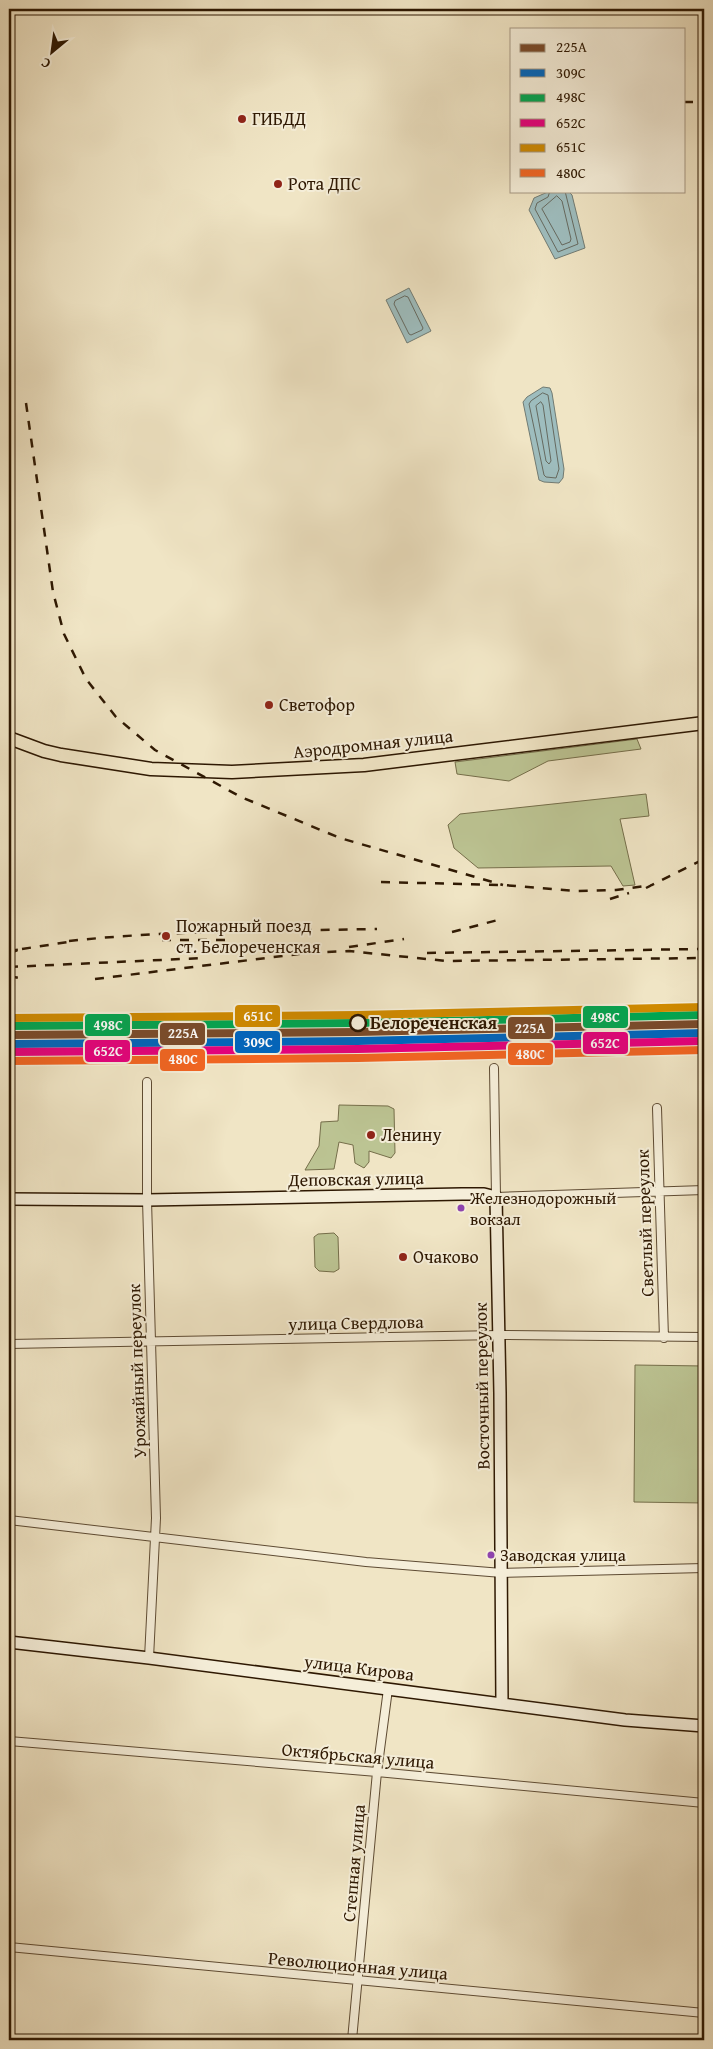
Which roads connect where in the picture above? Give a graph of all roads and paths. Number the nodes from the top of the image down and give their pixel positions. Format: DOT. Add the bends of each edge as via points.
graph roads {
  1 [pos="704,723"];
  2 [pos="9,738"];
  3 [pos="494,1068"];
  4 [pos="147,1082"];
  5 [pos="657,1108"];
  6 [pos="704,1190"];
  7 [pos="660,1191"];
  8 [pos="496,1197"];
  9 [pos="9,1199"];
  10 [pos="147,1200"];
  11 [pos="499,1335"];
  12 [pos="704,1337"];
  13 [pos="664,1338"];
  14 [pos="150,1342"];
  15 [pos="9,1344"];
  16 [pos="9,1520"];
  17 [pos="155,1537"];
  18 [pos="704,1568"];
  19 [pos="502,1574"];
  20 [pos="9,1642"];
  21 [pos="149,1658"];
  22 [pos="388,1689"];
  23 [pos="502,1704"];
  24 [pos="704,1726"];
  25 [pos="9,1742"];
  26 [pos="377,1772"];
  27 [pos="704,1803"];
  28 [pos="9,1947"];
  29 [pos="358,1981"];
  30 [pos="704,2014"];
  31 [pos="352,2040"];
  1 -- 2 [label="main road, Аэродромная улица" via="364,765 232,772 151,769 44,752"];
  3 -- 8 [label="street, Восточный переулок"];
  4 -- 10 [label="street, Урожайный переулок"];
  5 -- 7 [label="street, Светлый переулок"];
  6 -- 7 [label="street, Деповская улица"];
  7 -- 8 [label="street, Деповская улица"];
  7 -- 13 [label="street, Светлый переулок"];
  8 -- 10 [label="street, Деповская улица" via="484,1194 401,1194"];
  8 -- 11 [label="street, Восточный переулок"];
  9 -- 10 [label="street, Деповская улица"];
  10 -- 14 [label="street, Урожайный переулок"];
  11 -- 13 [label="street, улица Свердлова"];
  11 -- 14 [label="street, улица Свердлова"];
  11 -- 19 [label="street, Восточный переулок"];
  12 -- 13 [label="street, улица Свердлова"];
  14 -- 15 [label="street, улица Свердлова"];
  14 -- 17 [label="street, Урожайный переулок"];
  16 -- 17 [label="street"];
  17 -- 19 [label="street"];
  17 -- 21 [label="street, Урожайный переулок"];
  18 -- 19 [label="street"];
  19 -- 23 [label="street, Восточный переулок"];
  20 -- 21 [label="street, улица Кирова"];
  21 -- 22 [label="street, улица Кирова"];
  22 -- 23 [label="street, улица Кирова"];
  22 -- 26 [label="street, Степная улица"];
  23 -- 24 [label="street, улица Кирова" via="625,1720"];
  25 -- 26 [label="street, Октябрьская улица"];
  26 -- 27 [label="street, Октябрьская улица"];
  26 -- 29 [label="street, Степная улица"];
  28 -- 29 [label="street, Революционная улица"];
  29 -- 30 [label="street, Революционная улица"];
  29 -- 31 [label="street, Степная улица"];
}
